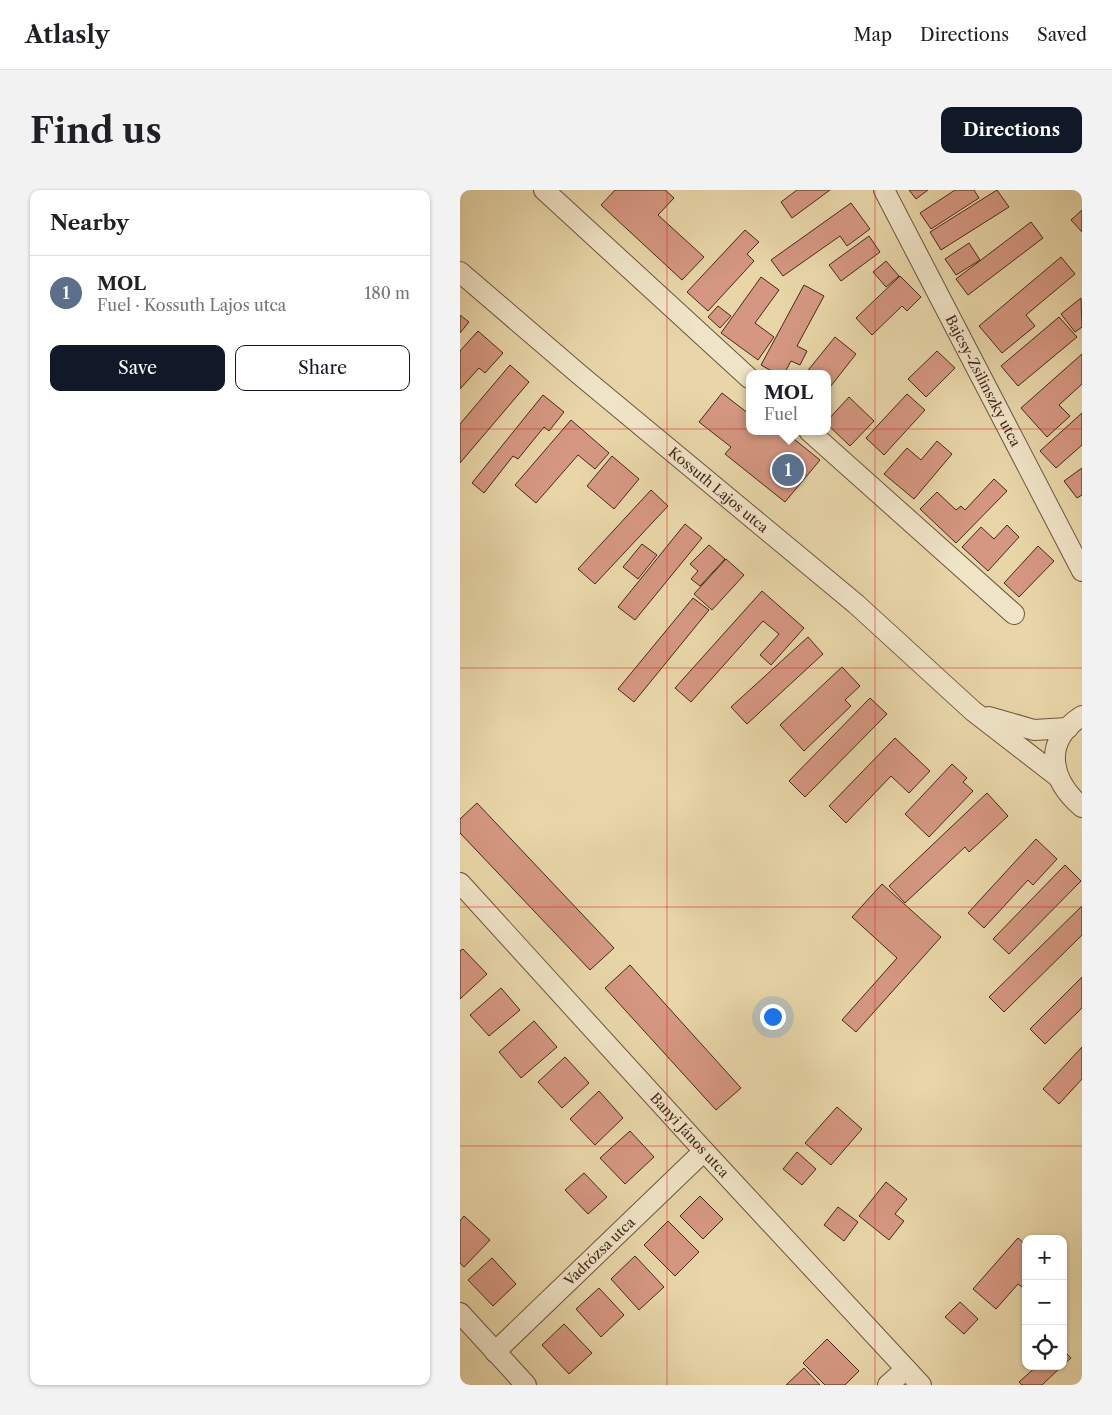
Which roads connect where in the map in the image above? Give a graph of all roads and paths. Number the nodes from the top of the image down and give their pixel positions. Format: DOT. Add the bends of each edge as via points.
graph roads {
  1 [pos="544,190"];
  2 [pos="884,190"];
  3 [pos="460,272"];
  4 [pos="746,375"];
  5 [pos="813,435"];
  6 [pos="1082,571"];
  7 [pos="1014,614"];
  8 [pos="973,711"];
  9 [pos="1078,719"];
  10 [pos="1057,776"];
  11 [pos="1082,807"];
  12 [pos="460,883"];
  13 [pos="704,1151"];
  14 [pos="460,1313"];
  15 [pos="495,1352"];
  16 [pos="906,1368"];
  17 [pos="526,1385"];
  18 [pos="888,1385"];
  19 [pos="921,1385"];
  1 -- 4 [label="street"];
  2 -- 6 [label="street, Bajcsy-Zsilinszky utca"];
  3 -- 8 [label="street, Kossuth Lajos utca" via="856,604"];
  5 -- 7 [label="street"];
  8 -- 9 [label="street, Kossuth Lajos utca" via="1034,730"];
  8 -- 10 [label="street, Kossuth Lajos utca"];
  9 -- 10 [label="street, Kossuth Lajos utca" via="1060,739 1055,750"];
  10 -- 11 [label="street, Kossuth Lajos utca"];
  12 -- 13 [label="street, Banyi János utca"];
  13 -- 15 [label="street, Vadrózsa utca"];
  13 -- 16 [label="street, Banyi János utca"];
  14 -- 15 [label="street"];
  15 -- 17 [label="street"];
  16 -- 18 [label="street"];
  16 -- 19 [label="street, Banyi János utca"];
}
